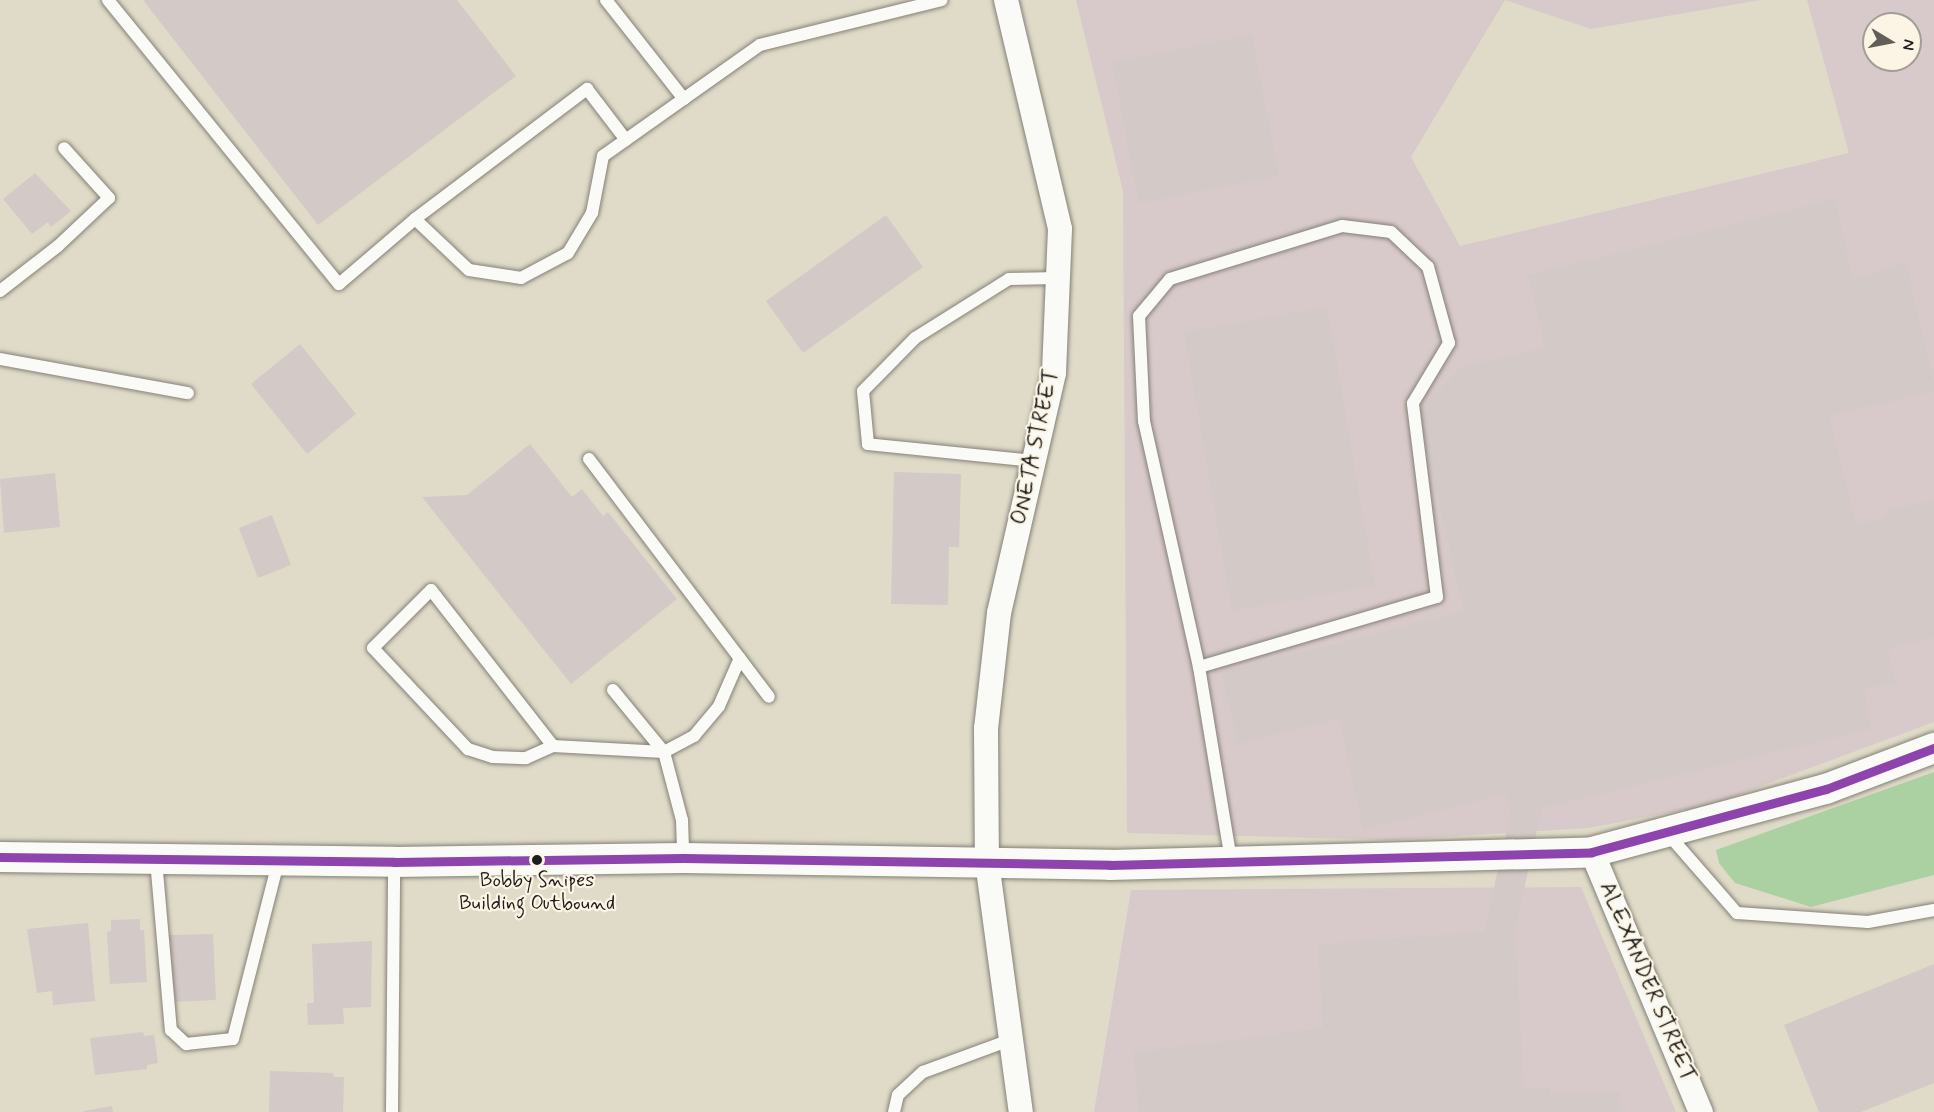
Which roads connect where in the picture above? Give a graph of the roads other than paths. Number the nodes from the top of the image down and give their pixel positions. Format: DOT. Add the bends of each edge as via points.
graph roads {
  1 [pos="108,0"];
  2 [pos="606,0"];
  3 [pos="942,0"];
  4 [pos="1005,0"];
  5 [pos="684,99"];
  6 [pos="626,140"];
  7 [pos="64,148"];
  8 [pos="415,219"];
  9 [pos="1057,278"];
  10 [pos="0,291"];
  11 [pos="0,358"];
  12 [pos="188,393"];
  13 [pos="589,459"];
  14 [pos="1034,461"];
  15 [pos="740,658"];
  16 [pos="1199,667"];
  17 [pos="613,690"];
  18 [pos="770,697"];
  19 [pos="553,746"];
  20 [pos="1934,748"];
  21 [pos="664,752"];
  22 [pos="1668,834"];
  23 [pos="1592,852"];
  24 [pos="0,857"];
  25 [pos="684,858"];
  26 [pos="156,860"];
  27 [pos="1231,860"];
  28 [pos="278,861"];
  29 [pos="394,862"];
  30 [pos="987,862"];
  31 [pos="1934,910"];
  32 [pos="1010,1040"];
  33 [pos="392,1112"];
  34 [pos="894,1112"];
  35 [pos="1020,1112"];
  36 [pos="1701,1112"];
  1 -- 8 [label="lane" via="339,285"];
  2 -- 5 [label="lane"];
  3 -- 5 [label="lane" via="760,45"];
  4 -- 9 [label="street, ONETA STREET" via="1060,229"];
  5 -- 6 [label="lane"];
  6 -- 8 [label="lane" via="587,89"];
  6 -- 8 [label="lane" via="603,156 592,213 568,253 521,278 469,270"];
  7 -- 10 [label="lane" via="109,198 58,246"];
  9 -- 14 [label="street, ONETA STREET" via="1054,374"];
  9 -- 14 [label="lane" via="1009,279 915,338 863,391 868,444"];
  11 -- 12 [label="lane"];
  13 -- 15 [label="lane"];
  14 -- 30 [label="street, ONETA STREET" via="999,613 986,728"];
  15 -- 18 [label="lane"];
  15 -- 21 [label="lane" via="719,706 694,736"];
  16 -- 16 [label="lane" via="1144,421 1139,316 1170,279 1342,226 1391,232 1428,267 1449,343 1413,403 1437,597"];
  16 -- 27 [label="lane"];
  17 -- 21 [label="lane"];
  19 -- 19 [label="lane" via="526,758 493,757 468,749 373,648 431,590"];
  19 -- 21 [label="lane"];
  20 -- 22 [label="street" via="1826,789"];
  21 -- 25 [label="lane" via="682,820"];
  22 -- 23 [label="street"];
  22 -- 31 [label="lane" via="1737,913 1868,922"];
  23 -- 27 [label="street"];
  23 -- 36 [label="street, ALEXANDER STREET"];
  24 -- 26 [label="street"];
  25 -- 29 [label="street"];
  25 -- 30 [label="street"];
  26 -- 28 [label="street"];
  26 -- 28 [label="lane" via="171,1030 186,1044 233,1039"];
  27 -- 30 [label="street" via="1110,865"];
  28 -- 29 [label="street"];
  29 -- 33 [label="lane"];
  30 -- 32 [label="street, ONETA STREET"];
  32 -- 34 [label="lane" via="923,1072 898,1095"];
  32 -- 35 [label="street, ONETA STREET"];
}
